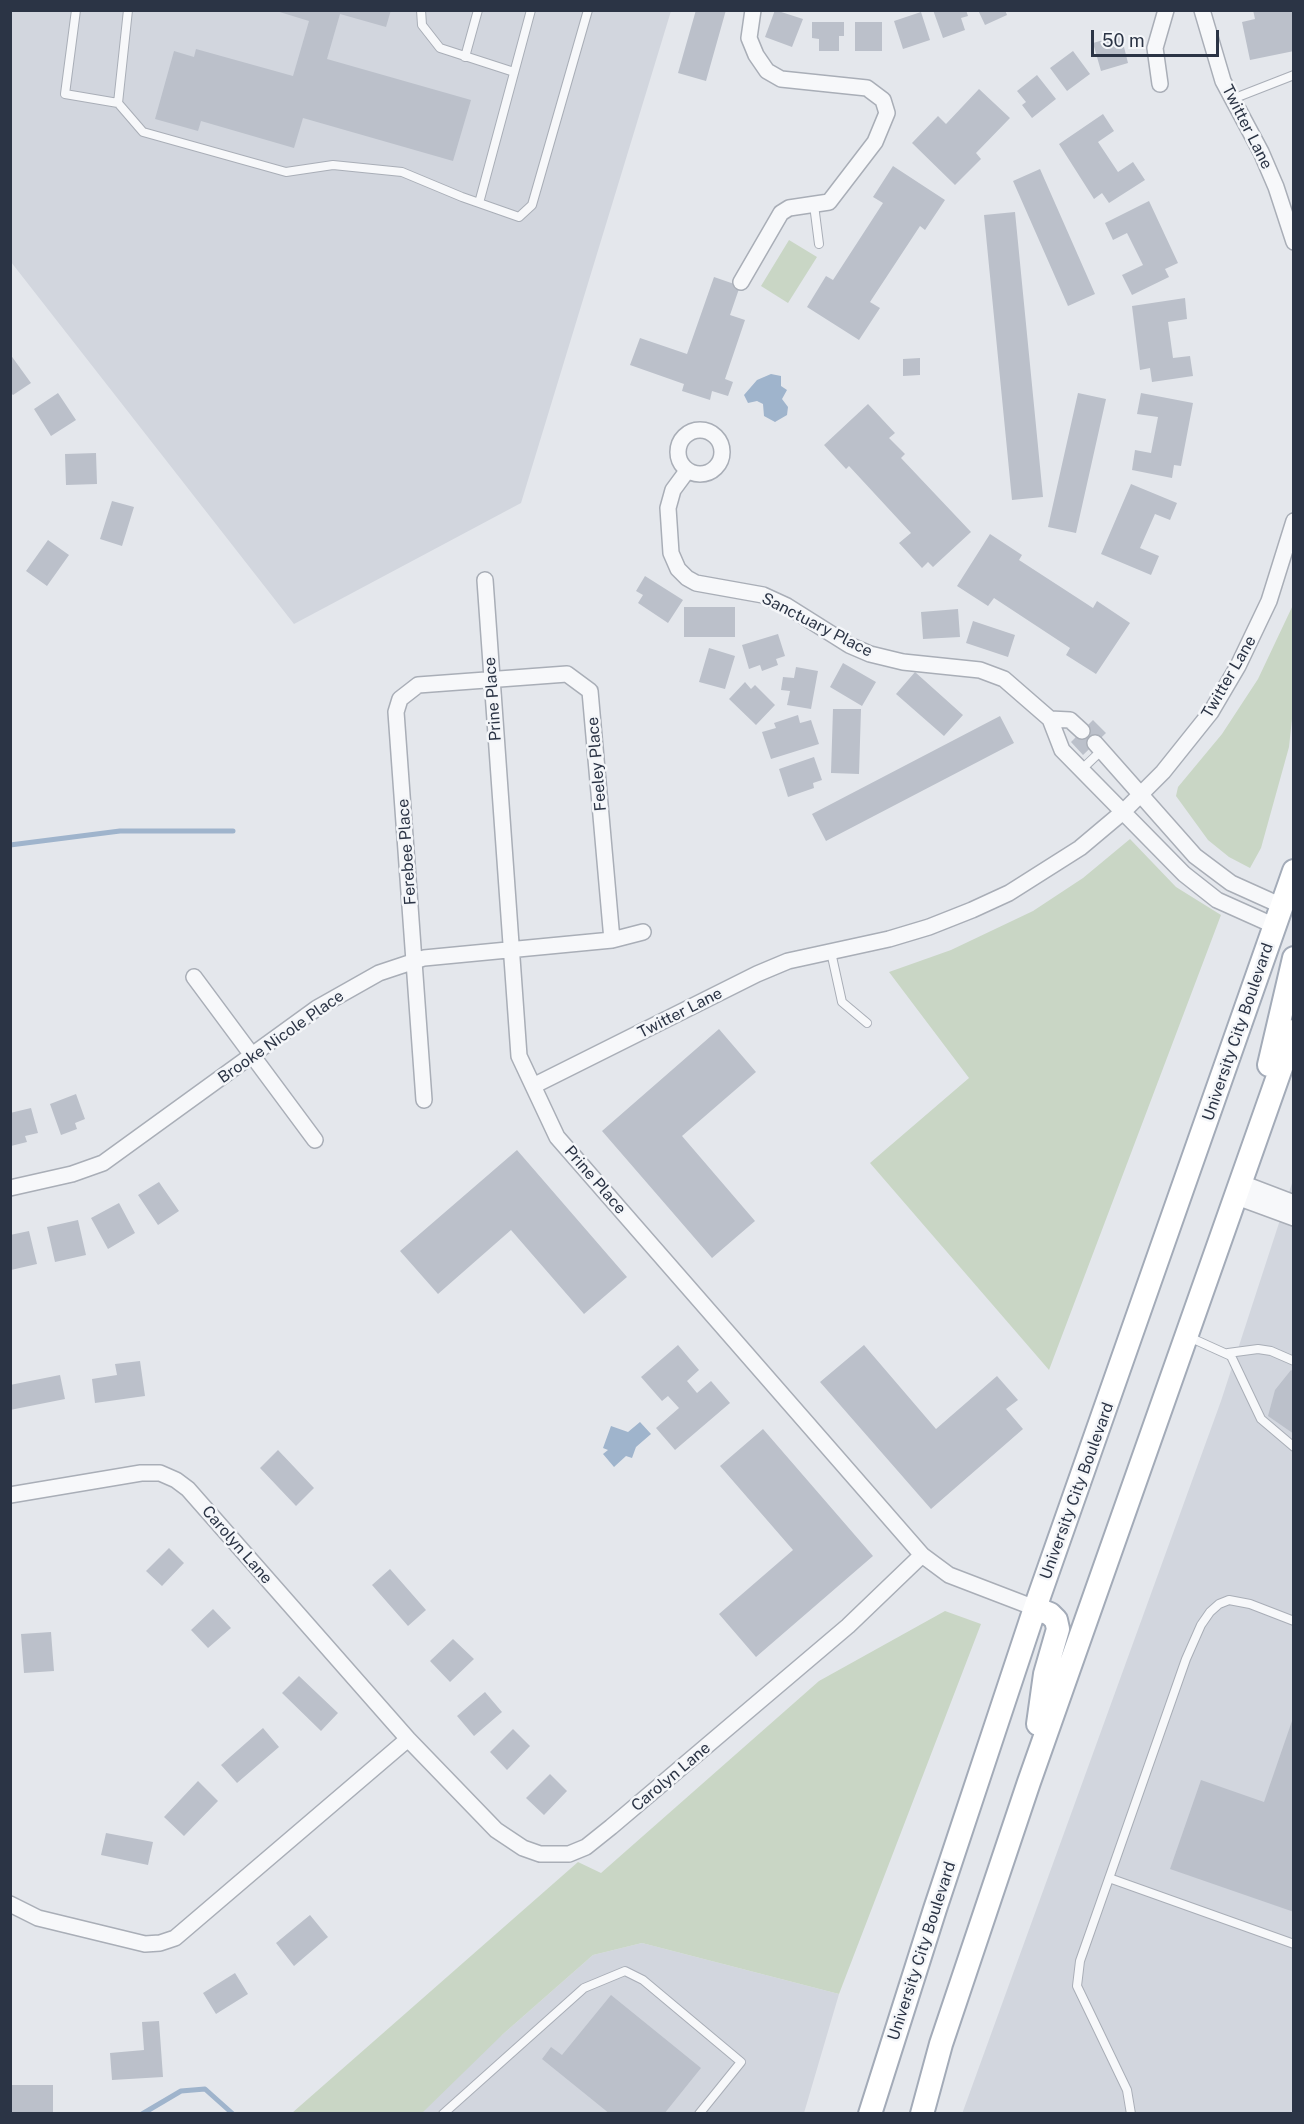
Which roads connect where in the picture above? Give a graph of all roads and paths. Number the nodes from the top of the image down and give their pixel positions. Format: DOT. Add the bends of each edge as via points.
graph roads {
  1 [pos="76,10"];
  2 [pos="128,10"];
  3 [pos="421,10"];
  4 [pos="478,10"];
  5 [pos="531,10"];
  6 [pos="588,10"];
  7 [pos="753,10"];
  8 [pos="1166,10"];
  9 [pos="1202,10"];
  10 [pos="465,57"];
  11 [pos="514,72"];
  12 [pos="1293,75"];
  13 [pos="1160,84"];
  14 [pos="1235,99"];
  15 [pos="118,103"];
  16 [pos="480,204"];
  17 [pos="814,205"];
  18 [pos="1293,242"];
  19 [pos="819,244"];
  20 [pos="741,282"];
  21 [pos="687,471"];
  22 [pos="1293,521"];
  23 [pos="485,580"];
  24 [pos="491,679"];
  25 [pos="1050,719"];
  26 [pos="1082,731"];
  27 [pos="1098,747"];
  28 [pos="1082,769"];
  29 [pos="1140,795"];
  30 [pos="1124,811"];
  31 [pos="1293,871"];
  32 [pos="1283,917"];
  33 [pos="643,932"];
  34 [pos="612,940"];
  35 [pos="511,950"];
  36 [pos="831,952"];
  37 [pos="1293,958"];
  38 [pos="414,961"];
  39 [pos="194,977"];
  40 [pos="867,1023"];
  41 [pos="1293,1031"];
  42 [pos="251,1056"];
  43 [pos="533,1086"];
  44 [pos="424,1100"];
  45 [pos="1260,1126"];
  46 [pos="315,1140"];
  47 [pos="10,1188"];
  48 [pos="1237,1189"];
  49 [pos="1293,1203"];
  50 [pos="1293,1218"];
  51 [pos="1185,1335"];
  52 [pos="1228,1353"];
  53 [pos="1293,1361"];
  54 [pos="1293,1447"];
  55 [pos="10,1495"];
  56 [pos="922,1555"];
  57 [pos="1035,1608"];
  58 [pos="1293,1621"];
  59 [pos="408,1739"];
  60 [pos="1029,1782"];
  61 [pos="1108,1878"];
  62 [pos="10,1904"];
  63 [pos="1293,1944"];
  64 [pos="443,2114"];
  65 [pos="699,2114"];
  66 [pos="870,2114"];
  67 [pos="922,2114"];
  68 [pos="1131,2114"];
  1 -- 15 [label="lane" via="65,94"];
  2 -- 15 [label="lane"];
  3 -- 10 [label="lane" via="422,25 440,48"];
  4 -- 10 [label="lane"];
  5 -- 11 [label="lane"];
  6 -- 16 [label="lane" via="532,205 519,217"];
  7 -- 17 [label="street" via="749,38 768,71 781,80 867,88 883,100 887,113 875,142 834,197"];
  8 -- 13 [label="street" via="1155,48"];
  9 -- 14 [label="street, Twitter Lane" via="1223,81"];
  10 -- 11 [label="lane"];
  11 -- 16 [label="lane"];
  12 -- 14 [label="lane"];
  14 -- 18 [label="street, Twitter Lane" via="1276,187"];
  15 -- 16 [label="lane" via="143,132 275,169 286,172 333,165 402,172"];
  17 -- 19 [label="lane"];
  17 -- 20 [label="street" via="781,213"];
  21 -- 25 [label="street, Sanctuary Place" via="673,490 668,508 671,553 687,578 763,596 870,654 903,662 980,670 1004,679"];
  22 -- 29 [label="street, Twitter Lane" via="1269,601 1238,666 1211,712"];
  23 -- 24 [label="street, Prine Place"];
  24 -- 34 [label="street, Feeley Place" via="567,674 590,691"];
  24 -- 35 [label="street, Prine Place"];
  24 -- 38 [label="street, Ferebee Place" via="418,685 400,699 396,712"];
  25 -- 26 [label="street, Sanctuary Place" via="1070,720"];
  25 -- 28 [label="street, Sanctuary Place" via="1062,750"];
  27 -- 28 [label="lane"];
  27 -- 29 [label="street"];
  28 -- 30 [label="street, Sanctuary Place"];
  29 -- 30 [label="street, Twitter Lane"];
  29 -- 32 [label="street" via="1215,873"];
  30 -- 32 [label="street, Sanctuary Place" via="1205,892 1217,900"];
  30 -- 36 [label="street, Twitter Lane" via="1080,848 1009,893 929,927"];
  31 -- 32 [label="main road, University City Boulevard"];
  32 -- 57 [label="main road, University City Boulevard"];
  33 -- 34 [label="street, Brooke Nicole Place"];
  34 -- 35 [label="street, Brooke Nicole Place"];
  35 -- 38 [label="street, Brooke Nicole Place"];
  35 -- 43 [label="street, Prine Place" via="519,1056"];
  36 -- 40 [label="lane" via="842,1002"];
  36 -- 43 [label="street, Twitter Lane" via="788,961 757,974"];
  37 -- 45 [label="main road"];
  38 -- 42 [label="street, Brooke Nicole Place" via="379,972 317,1008"];
  38 -- 44 [label="street, Ferebee Place"];
  39 -- 42 [label="street"];
  41 -- 45 [label="main road"];
  42 -- 46 [label="street"];
  42 -- 47 [label="street, Brooke Nicole Place" via="103,1163"];
  43 -- 56 [label="street, Prine Place" via="557,1137"];
  45 -- 48 [label="main road"];
  48 -- 49 [label="street"];
  48 -- 50 [label="street"];
  48 -- 51 [label="main road"];
  51 -- 52 [label="lane"];
  51 -- 60 [label="main road"];
  52 -- 53 [label="lane" via="1258,1349"];
  52 -- 54 [label="lane" via="1261,1419"];
  55 -- 59 [label="street, Carolyn Lane" via="141,1473 154,1472 176,1480"];
  56 -- 57 [label="street, Prine Place" via="949,1575"];
  56 -- 59 [label="street, Carolyn Lane" via="848,1626 621,1820 586,1847 569,1854 531,1852 496,1830"];
  57 -- 60 [label="main road" via="1050,1614 1058,1629 1045,1674"];
  57 -- 66 [label="main road, University City Boulevard"];
  58 -- 61 [label="lane" via="1238,1600 1219,1604 1210,1612 1186,1659"];
  59 -- 62 [label="street" via="175,1938 145,1944 38,1918"];
  60 -- 67 [label="main road"];
  61 -- 63 [label="lane"];
  61 -- 68 [label="lane" via="1076,1978 1079,1994 1127,2090"];
  64 -- 65 [label="lane" via="584,1988 625,1971 643,1980 741,2062"];
}
